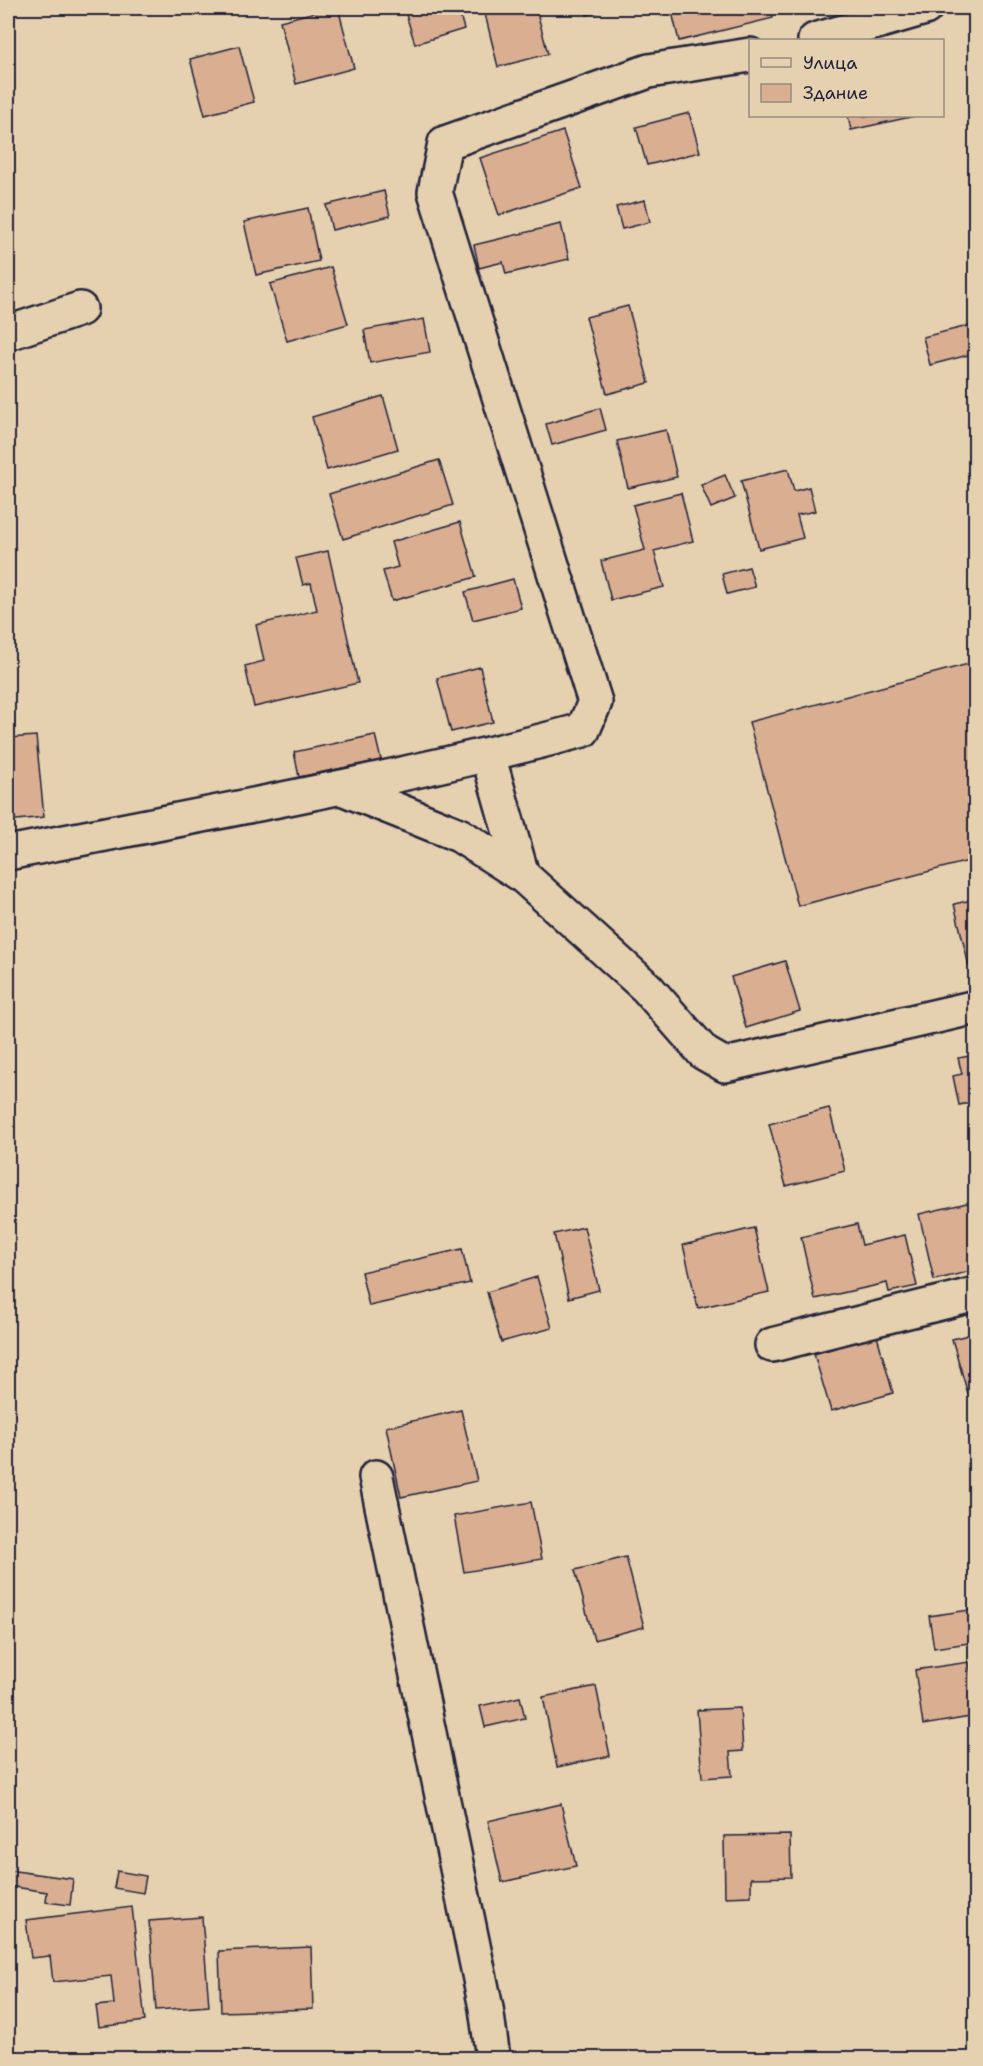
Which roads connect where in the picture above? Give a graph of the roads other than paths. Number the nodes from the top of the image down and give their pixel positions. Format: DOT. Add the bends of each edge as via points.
graph roads {
  1 [pos="925,8"];
  2 [pos="818,39"];
  3 [pos="749,55"];
  4 [pos="80,309"];
  5 [pos="8,333"];
  6 [pos="488,755"];
  7 [pos="342,788"];
  8 [pos="8,853"];
  9 [pos="522,875"];
  10 [pos="975,1006"];
  11 [pos="975,1294"];
  12 [pos="772,1346"];
  13 [pos="376,1477"];
  14 [pos="493,2058"];
  1 -- 2 [label="street"];
  3 -- 6 [label="street" via="649,71 445,143 435,192 596,702 583,730"];
  4 -- 5 [label="street"];
  6 -- 7 [label="street"];
  6 -- 9 [label="street"];
  7 -- 8 [label="street"];
  7 -- 9 [label="street" via="459,835"];
  9 -- 10 [label="street" via="647,988 704,1053 725,1065"];
  11 -- 12 [label="street"];
  13 -- 14 [label="street" via="486,2008"];
}
